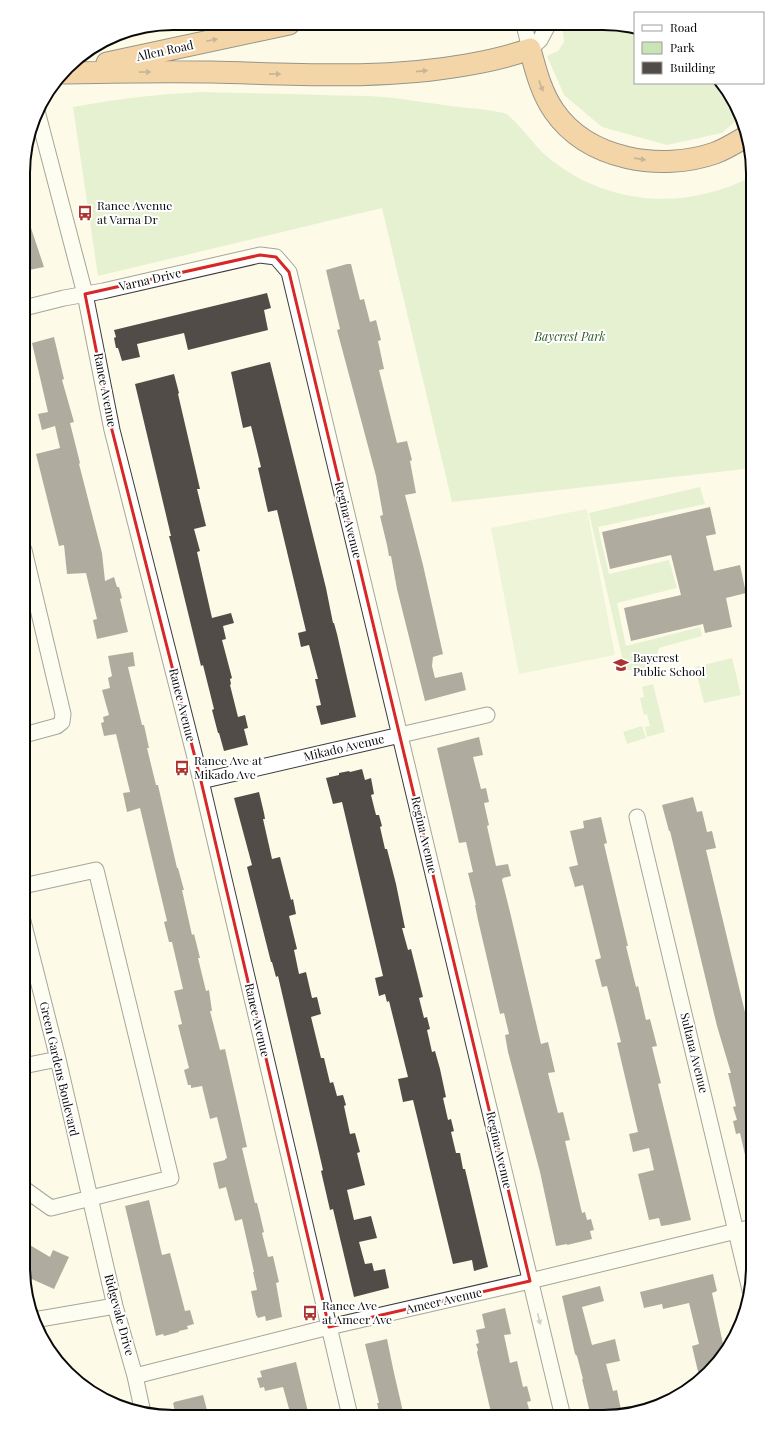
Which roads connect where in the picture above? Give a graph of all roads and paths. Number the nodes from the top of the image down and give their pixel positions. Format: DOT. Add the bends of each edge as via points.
graph roads {
  1 [pos="262,30"];
  2 [pos="525,30"];
  3 [pos="545,30"];
  4 [pos="530,49"];
  5 [pos="73,71"];
  6 [pos="71,73"];
  7 [pos="40,122"];
  8 [pos="742,139"];
  9 [pos="276,257"];
  10 [pos="85,294"];
  11 [pos="30,307"];
  12 [pos="30,575"];
  13 [pos="487,714"];
  14 [pos="30,733"];
  15 [pos="400,735"];
  16 [pos="201,781"];
  17 [pos="637,817"];
  18 [pos="30,884"];
  19 [pos="30,949"];
  20 [pos="58,1059"];
  21 [pos="30,1065"];
  22 [pos="30,1193"];
  23 [pos="90,1199"];
  24 [pos="94,1217"];
  25 [pos="746,1229"];
  26 [pos="737,1231"];
  27 [pos="746,1272"];
  28 [pos="530,1281"];
  29 [pos="115,1306"];
  30 [pos="40,1319"];
  31 [pos="329,1327"];
  32 [pos="135,1376"];
  33 [pos="142,1406"];
  34 [pos="349,1410"];
  35 [pos="560,1410"];
  5 -- 1 [label="highway, Allen Road, one-way"];
  2 -- 4 [label="street"];
  3 -- 4 [label="street" via="540,40"];
  6 -- 4 [label="highway, one-way" via="384,74 447,68 509,57"];
  4 -- 8 [label="highway, one-way" via="543,92 554,112 579,137 610,153 645,160 682,160 715,153"];
  7 -- 10 [label="street, Ranee Avenue"];
  9 -- 10 [label="street, Varna Drive" via="260,255"];
  9 -- 15 [label="street, Regina Avenue" via="289,272"];
  10 -- 11 [label="street, Varna Drive"];
  10 -- 16 [label="street, Ranee Avenue" via="112,430"];
  12 -- 14 [label="street" via="63,714 62,722 57,726"];
  13 -- 15 [label="street, Mikado Avenue"];
  15 -- 16 [label="street, Mikado Avenue"];
  15 -- 28 [label="street, Regina Avenue"];
  16 -- 31 [label="street, Ranee Avenue"];
  17 -- 26 [label="street, Sultana Avenue"];
  18 -- 23 [label="street" via="96,870 170,1178"];
  19 -- 20 [label="street, Green Gardens Boulevard"];
  20 -- 21 [label="street"];
  20 -- 23 [label="street, Green Gardens Boulevard"];
  22 -- 23 [label="street" via="51,1208"];
  23 -- 24 [label="street, Green Gardens Boulevard"];
  24 -- 29 [label="street, Ridgevale Drive"];
  25 -- 26 [label="street, Ameer Avenue"];
  26 -- 27 [label="street, Sultana Avenue"];
  26 -- 28 [label="street, Ameer Avenue"];
  28 -- 31 [label="street, Ameer Avenue"];
  28 -- 35 [label="street, Regina Avenue, one-way"];
  29 -- 30 [label="street"];
  29 -- 32 [label="street, Ridgevale Drive"];
  31 -- 32 [label="street, Ameer Avenue"];
  31 -- 34 [label="street, Ranee Avenue"];
  32 -- 33 [label="street, Ridgevale Drive"];
}
